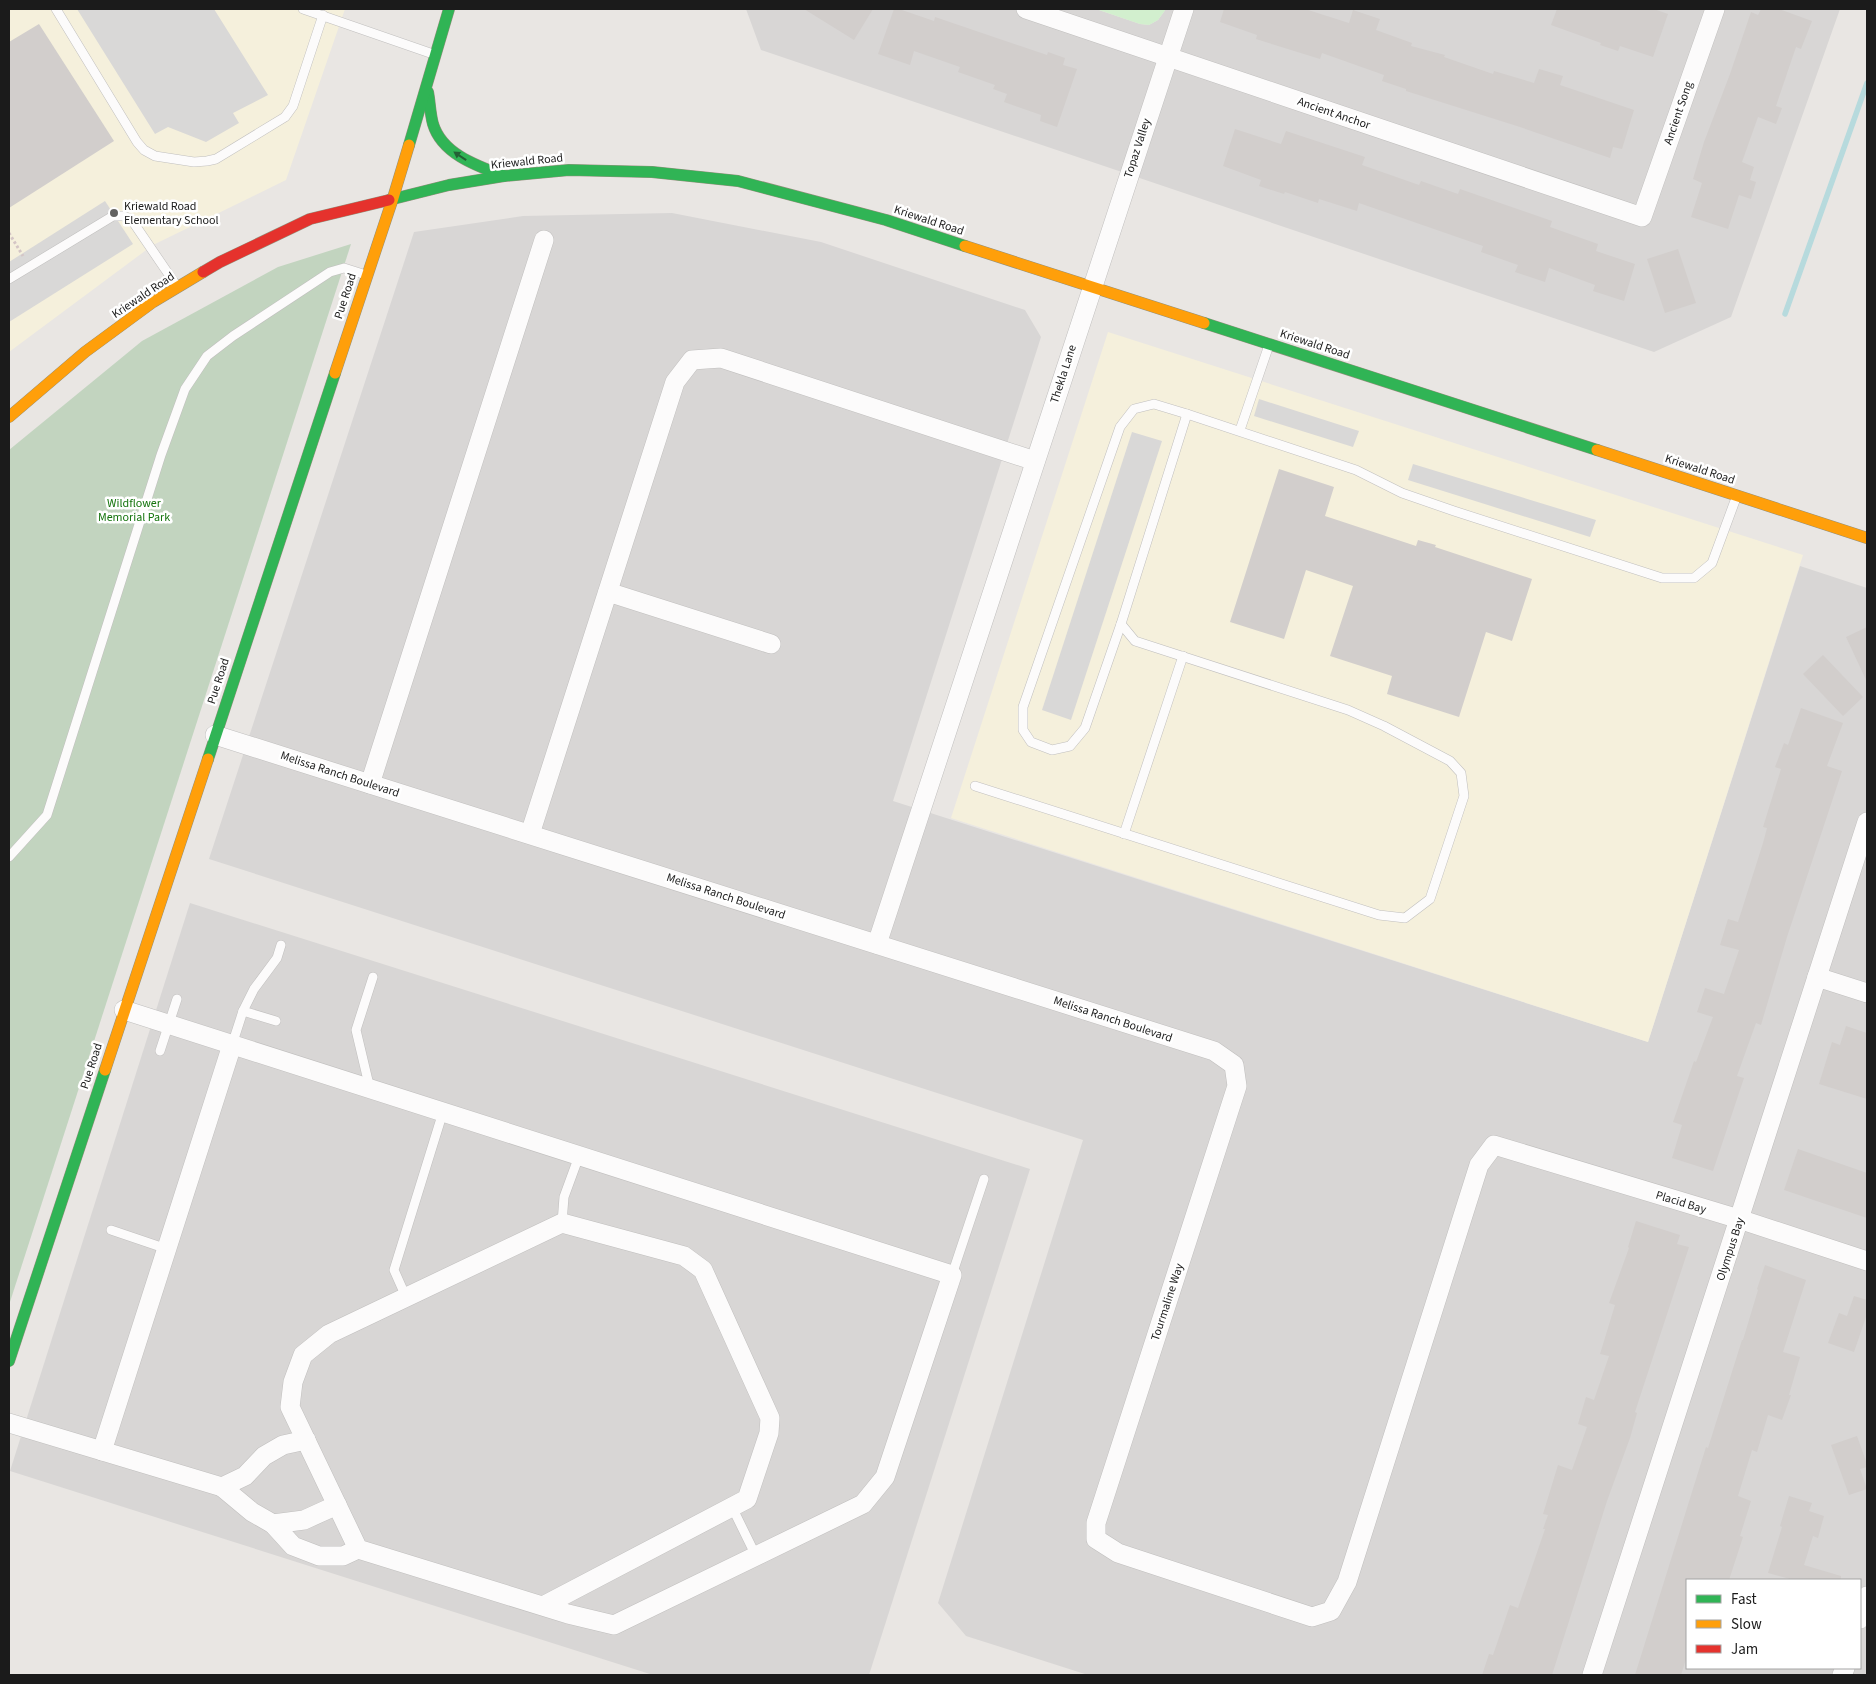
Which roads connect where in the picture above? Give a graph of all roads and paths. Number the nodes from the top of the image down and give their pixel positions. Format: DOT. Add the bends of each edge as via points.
graph roads {
  1 [pos="56,9"];
  2 [pos="303,9"];
  3 [pos="450,9"];
  4 [pos="1026,9"];
  5 [pos="1184,9"];
  6 [pos="1715,9"];
  7 [pos="322,15"];
  8 [pos="436,55"];
  9 [pos="1168,56"];
  10 [pos="427,85"];
  11 [pos="504,176"];
  12 [pos="393,198"];
  13 [pos="1642,216"];
  14 [pos="9,233"];
  15 [pos="544,240"];
  16 [pos="30,266"];
  17 [pos="367,275"];
  18 [pos="9,279"];
  19 [pos="178,287"];
  20 [pos="1091,287"];
  21 [pos="1269,344"];
  22 [pos="1187,414"];
  23 [pos="9,416"];
  24 [pos="1240,430"];
  25 [pos="1035,461"];
  26 [pos="1737,496"];
  27 [pos="1867,538"];
  28 [pos="608,592"];
  29 [pos="1121,624"];
  30 [pos="771,644"];
  31 [pos="1183,656"];
  32 [pos="215,735"];
  33 [pos="370,784"];
  34 [pos="975,786"];
  35 [pos="1867,822"];
  36 [pos="530,834"];
  37 [pos="1124,834"];
  38 [pos="9,858"];
  39 [pos="281,944"];
  40 [pos="878,944"];
  41 [pos="373,977"];
  42 [pos="1817,977"];
  43 [pos="1867,993"];
  44 [pos="177,998"];
  45 [pos="124,1010"];
  46 [pos="243,1011"];
  47 [pos="276,1021"];
  48 [pos="168,1024"];
  49 [pos="232,1045"];
  50 [pos="160,1051"];
  51 [pos="1234,1065"];
  52 [pos="370,1089"];
  53 [pos="443,1112"];
  54 [pos="1494,1145"];
  55 [pos="579,1156"];
  56 [pos="984,1179"];
  57 [pos="1739,1219"];
  58 [pos="562,1223"];
  59 [pos="111,1230"];
  60 [pos="167,1249"];
  61 [pos="1867,1261"];
  62 [pos="952,1275"];
  63 [pos="406,1297"];
  64 [pos="11,1344"];
  65 [pos="9,1361"];
  66 [pos="9,1424"];
  67 [pos="306,1440"];
  68 [pos="102,1451"];
  69 [pos="222,1487"];
  70 [pos="337,1505"];
  71 [pos="732,1507"];
  72 [pos="273,1524"];
  73 [pos="358,1548"];
  74 [pos="756,1556"];
  75 [pos="1867,1596"];
  76 [pos="543,1606"];
  77 [pos="1861,1617"];
  78 [pos="1592,1675"];
  1 -- 7 [label="lane" via="144,150 156,156 194,162 216,158 285,116 293,106"];
  2 -- 7 [label="lane"];
  3 -- 8 [label="street, Pue Road"];
  4 -- 9 [label="street, Ancient Anchor"];
  5 -- 9 [label="street, Topaz Valley"];
  6 -- 13 [label="street, Ancient Song"];
  7 -- 8 [label="lane"];
  8 -- 10 [label="street, Pue Road"];
  9 -- 13 [label="street, Ancient Anchor"];
  9 -- 20 [label="street, Topaz Valley"];
  11 -- 10 [label="street, one-way" via="477,166 440,138 433,125"];
  10 -- 12 [label="street, Pue Road"];
  11 -- 12 [label="street, Kriewald Road"];
  11 -- 20 [label="street, Kriewald Road" via="568,170 652,172 738,181 886,220"];
  12 -- 17 [label="street, Pue Road"];
  12 -- 19 [label="street, Kriewald Road" via="310,219 220,262"];
  14 -- 16 [label="path"];
  15 -- 33 [label="street"];
  16 -- 18 [label="lane"];
  16 -- 19 [label="lane" via="113,216 123,216 131,219"];
  17 -- 32 [label="street, Pue Road"];
  17 -- 38 [label="lane" via="344,268 330,272 207,356 185,389 47,815"];
  19 -- 23 [label="street, Kriewald Road" via="85,352"];
  20 -- 21 [label="street, Kriewald Road"];
  20 -- 25 [label="street, Thekla Lane"];
  21 -- 24 [label="lane"];
  21 -- 26 [label="street, Kriewald Road"];
  22 -- 24 [label="lane"];
  22 -- 29 [label="lane"];
  22 -- 29 [label="lane" via="1154,404 1134,409 1120,427 1023,707 1023,730 1031,742 1052,750 1070,746 1085,728"];
  24 -- 26 [label="lane" via="1356,470 1402,493 1662,578 1694,578 1712,563"];
  25 -- 28 [label="street" via="721,358 692,360 675,382"];
  25 -- 40 [label="street, Thekla Lane"];
  26 -- 27 [label="street, Kriewald Road"];
  28 -- 30 [label="street"];
  28 -- 36 [label="street"];
  29 -- 31 [label="lane" via="1135,641"];
  31 -- 37 [label="lane"];
  31 -- 37 [label="lane" via="1348,710 1450,761 1461,773 1464,796 1430,899 1404,918 1379,916"];
  32 -- 33 [label="street, Melissa Ranch Boulevard"];
  32 -- 45 [label="street, Pue Road"];
  33 -- 36 [label="street, Melissa Ranch Boulevard"];
  34 -- 37 [label="lane"];
  35 -- 42 [label="street, Olympus Bay"];
  36 -- 40 [label="street, Melissa Ranch Boulevard"];
  39 -- 46 [label="lane" via="277,958 254,989"];
  40 -- 51 [label="street, Melissa Ranch Boulevard" via="1214,1051"];
  41 -- 52 [label="lane" via="356,1030"];
  42 -- 43 [label="street"];
  42 -- 57 [label="street, Olympus Bay"];
  44 -- 48 [label="lane"];
  45 -- 48 [label="street"];
  45 -- 64 [label="street, Pue Road"];
  46 -- 47 [label="lane"];
  46 -- 49 [label="lane"];
  48 -- 49 [label="street"];
  48 -- 50 [label="lane"];
  49 -- 52 [label="street"];
  49 -- 60 [label="street"];
  51 -- 54 [label="street, Tourmaline Way" via="1237,1086 1096,1523 1096,1539 1118,1553 1312,1616 1331,1611 1347,1582 1479,1165"];
  52 -- 53 [label="street"];
  53 -- 55 [label="street"];
  53 -- 63 [label="lane" via="394,1270"];
  54 -- 57 [label="street, Placid Bay"];
  55 -- 58 [label="lane" via="564,1197"];
  55 -- 62 [label="street"];
  56 -- 62 [label="lane"];
  57 -- 61 [label="street, Placid Bay"];
  57 -- 78 [label="street, Olympus Bay"];
  58 -- 63 [label="street"];
  58 -- 71 [label="street" via="684,1256 703,1270 770,1418 769,1433 747,1499"];
  59 -- 60 [label="lane"];
  60 -- 68 [label="street"];
  62 -- 74 [label="street" via="885,1477 863,1504"];
  63 -- 67 [label="street" via="329,1334 303,1355 293,1382 290,1407"];
  64 -- 65 [label="street, Pue Road"];
  66 -- 68 [label="street"];
  67 -- 69 [label="street" via="283,1445 264,1456 245,1476"];
  67 -- 70 [label="street"];
  68 -- 69 [label="street"];
  69 -- 72 [label="street" via="252,1512"];
  70 -- 72 [label="street" via="304,1520"];
  70 -- 73 [label="street"];
  71 -- 74 [label="lane"];
  71 -- 76 [label="street"];
  72 -- 73 [label="street" via="294,1546 319,1556 344,1556"];
  73 -- 76 [label="street"];
  74 -- 76 [label="street" via="614,1625"];
  75 -- 77 [label="street"];
}
